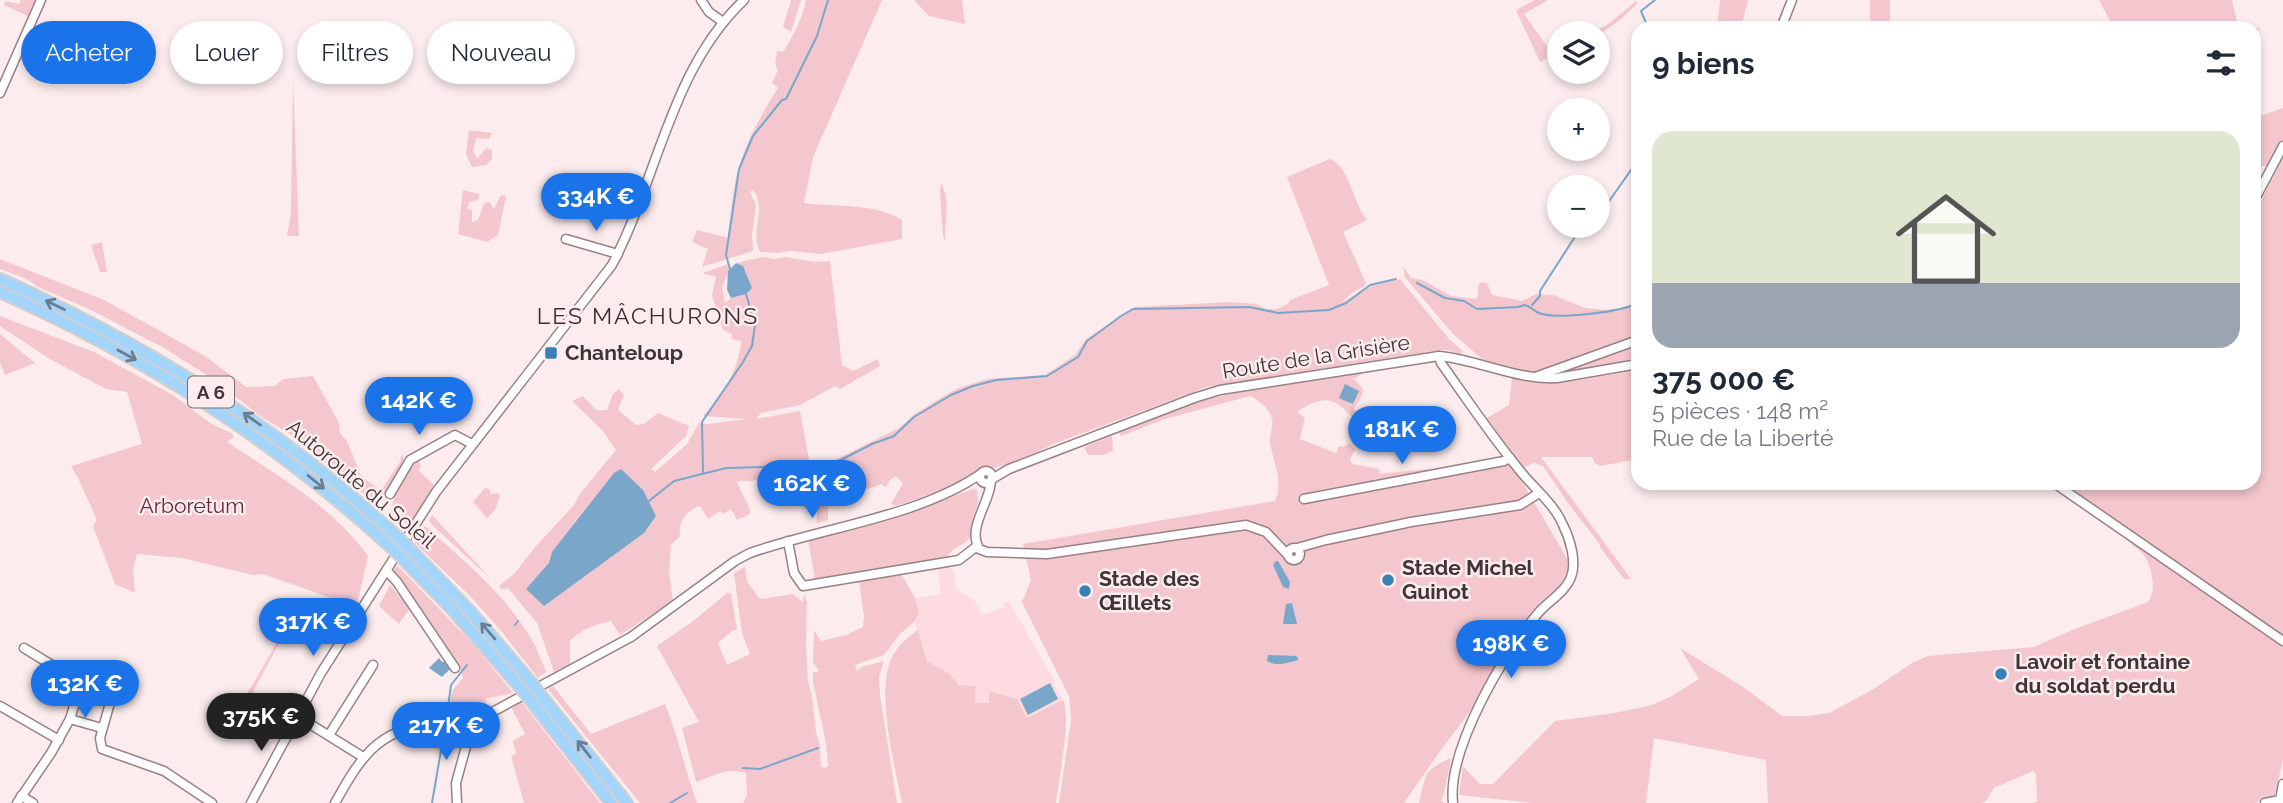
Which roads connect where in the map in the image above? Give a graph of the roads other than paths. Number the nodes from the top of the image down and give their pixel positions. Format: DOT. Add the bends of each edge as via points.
graph roads {
  1 [pos="41,0"];
  2 [pos="701,0"];
  3 [pos="744,0"];
  4 [pos="1792,0"];
  5 [pos="1784,21"];
  6 [pos="723,22"];
  7 [pos="0,93"];
  8 [pos="2283,146"];
  9 [pos="2261,188"];
  10 [pos="566,239"];
  11 [pos="618,254"];
  12 [pos="0,279"];
  13 [pos="0,292"];
  14 [pos="1631,343"];
  15 [pos="1439,356"];
  16 [pos="1631,365"];
  17 [pos="1532,378"];
  18 [pos="472,444"];
  19 [pos="1510,458"];
  20 [pos="986,479"];
  21 [pos="2064,490"];
  22 [pos="1539,493"];
  23 [pos="390,494"];
  24 [pos="1304,499"];
  25 [pos="788,541"];
  26 [pos="977,546"];
  27 [pos="401,547"];
  28 [pos="387,571"];
  29 [pos="2283,641"];
  30 [pos="24,648"];
  31 [pos="373,665"];
  32 [pos="455,668"];
  33 [pos="81,683"];
  34 [pos="1,710"];
  35 [pos="297,716"];
  36 [pos="71,719"];
  37 [pos="473,722"];
  38 [pos="98,727"];
  39 [pos="329,735"];
  40 [pos="59,740"];
  41 [pos="363,757"];
  42 [pos="2283,783"];
  43 [pos="19,799"];
  44 [pos="33,803"];
  45 [pos="212,803"];
  46 [pos="251,803"];
  47 [pos="335,803"];
  48 [pos="457,803"];
  49 [pos="611,803"];
  50 [pos="627,803"];
  51 [pos="1453,803"];
  52 [pos="2265,803"];
  1 -- 7 [label="street"];
  2 -- 6 [label="street"];
  3 -- 6 [label="street"];
  4 -- 5 [label="street"];
  6 -- 11 [label="street" via="677,104"];
  8 -- 9 [label="street"];
  10 -- 11 [label="street"];
  11 -- 18 [label="street" via="604,279"];
  27 -- 12 [label="highway, Autoroute du Soleil / A 6, one-way" via="317,467 225,400 118,337"];
  13 -- 27 [label="highway, Autoroute du Soleil / A 6, one-way" via="125,354 217,410"];
  14 -- 17 [label="street"];
  15 -- 17 [label="street, Route de la Grisière"];
  15 -- 19 [label="street"];
  15 -- 20 [label="street, Route de la Grisière" via="1220,390"];
  16 -- 17 [label="street, Route de la Grisière" via="1557,379"];
  18 -- 23 [label="street" via="455,435 426,450 410,460"];
  18 -- 27 [label="street"];
  19 -- 22 [label="street"];
  19 -- 24 [label="street"];
  20 -- 25 [label="street, Route de la Grisière"];
  20 -- 26 [label="street" via="990,493 976,529"];
  21 -- 29 [label="street"];
  22 -- 26 [label="street" via="1520,505 1411,522 1294,551 1259,528 1246,525 1047,554 987,552"];
  22 -- 51 [label="street" via="1564,527 1573,572 1539,613 1481,704 1463,739 1453,779"];
  25 -- 26 [label="street" via="794,573 803,586 959,560"];
  25 -- 37 [label="street, Route de la Grisière" via="735,561 631,637"];
  27 -- 28 [label="street"];
  27 -- 49 [label="highway, Autoroute du Soleil / A 6, bridge" via="405,561 522,690"];
  50 -- 27 [label="highway, Autoroute du Soleil / A 6, one-way, bridge" via="470,611"];
  28 -- 32 [label="street"];
  28 -- 35 [label="street"];
  30 -- 33 [label="street"];
  31 -- 39 [label="street"];
  33 -- 36 [label="street"];
  33 -- 45 [label="street" via="111,689 100,738 102,749 164,771"];
  34 -- 40 [label="street"];
  35 -- 39 [label="street"];
  35 -- 46 [label="street"];
  36 -- 38 [label="street"];
  36 -- 40 [label="street"];
  37 -- 41 [label="street" via="424,725 386,737"];
  37 -- 48 [label="street" via="456,783"];
  39 -- 41 [label="street"];
  40 -- 43 [label="street"];
  41 -- 47 [label="street"];
  42 -- 52 [label="street" via="2280,800"];
  43 -- 44 [label="street"];
}
